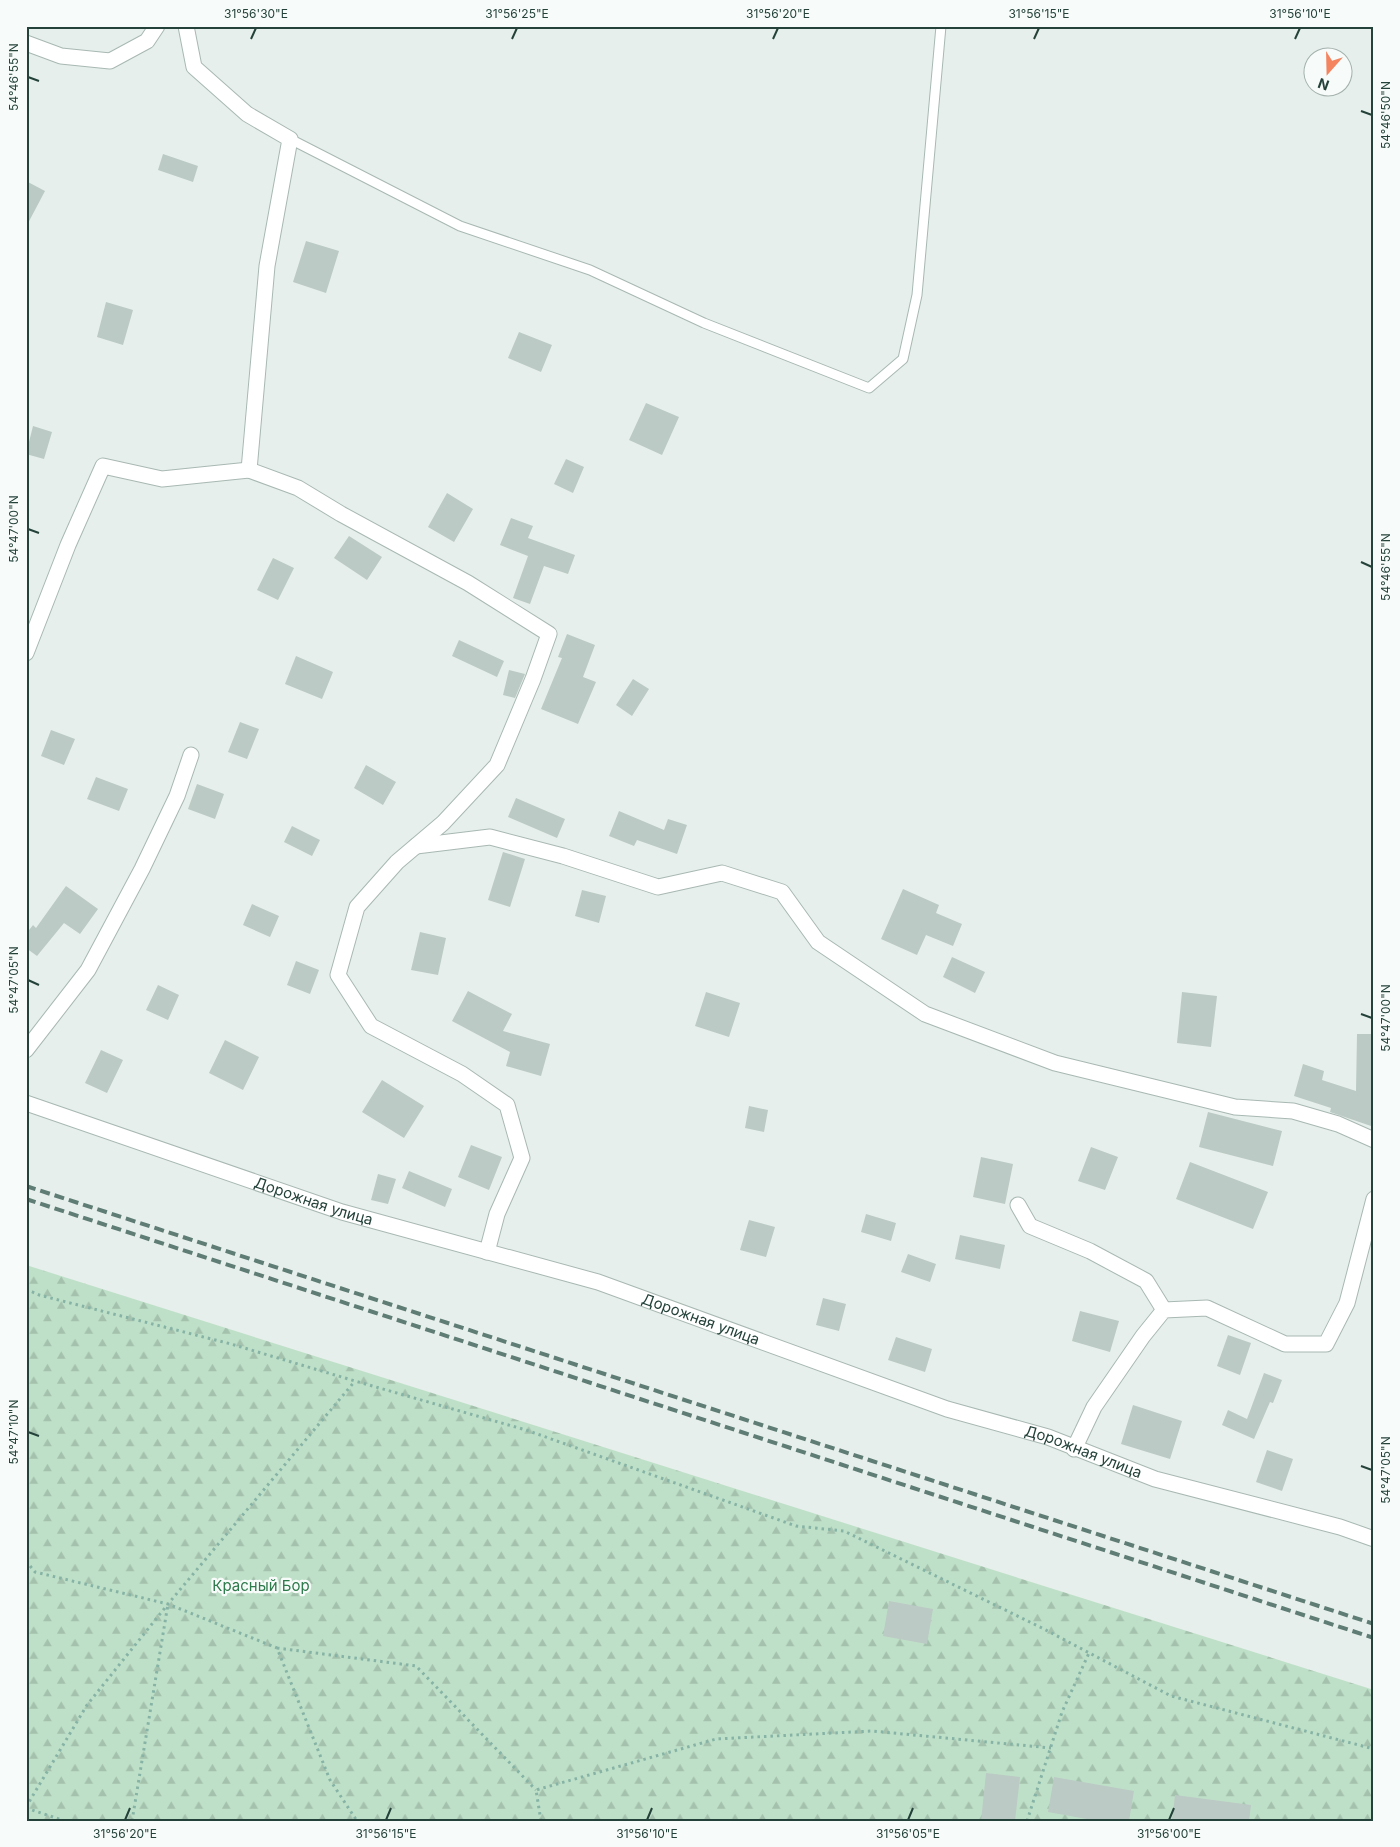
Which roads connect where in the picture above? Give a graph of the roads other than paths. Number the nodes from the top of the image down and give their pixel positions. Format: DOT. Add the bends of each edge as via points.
graph roads {
  1 [pos="157,26"];
  2 [pos="186,26"];
  3 [pos="941,26"];
  4 [pos="26,43"];
  5 [pos="290,139"];
  6 [pos="249,470"];
  7 [pos="26,653"];
  8 [pos="191,756"];
  9 [pos="416,846"];
  10 [pos="26,1050"];
  11 [pos="26,1103"];
  12 [pos="1374,1140"];
  13 [pos="1374,1199"];
  14 [pos="1018,1205"];
  15 [pos="487,1252"];
  16 [pos="1164,1310"];
  17 [pos="1074,1448"];
  18 [pos="1374,1539"];
  1 -- 4 [label="street" via="147,41 110,61 61,56"];
  2 -- 5 [label="street" via="194,66 247,114"];
  3 -- 5 [label="lane" via="917,295 903,359 869,388 704,323 590,270 460,226"];
  5 -- 6 [label="street" via="267,266"];
  6 -- 7 [label="street" via="162,479 103,466"];
  6 -- 9 [label="street" via="298,488 468,583 549,634 497,765 443,823"];
  8 -- 10 [label="street" via="177,796 142,869 88,970"];
  9 -- 12 [label="street" via="490,837 563,856 658,887 722,874 782,892 818,942 925,1014 1055,1063 1235,1107 1293,1111 1338,1124"];
  9 -- 15 [label="street" via="397,862 357,907 338,975 371,1026 462,1074 507,1105 522,1158 498,1214"];
  11 -- 15 [label="street, Дорожная улица" via="342,1212"];
  13 -- 16 [label="street" via="1347,1303 1326,1344 1285,1344 1207,1308"];
  14 -- 16 [label="street" via="1030,1226 1090,1251 1146,1281"];
  15 -- 17 [label="street, Дорожная улица" via="598,1282 947,1409"];
  16 -- 17 [label="street" via="1142,1336 1094,1407"];
  17 -- 18 [label="street, Дорожная улица" via="1155,1479 1340,1527"];
}
